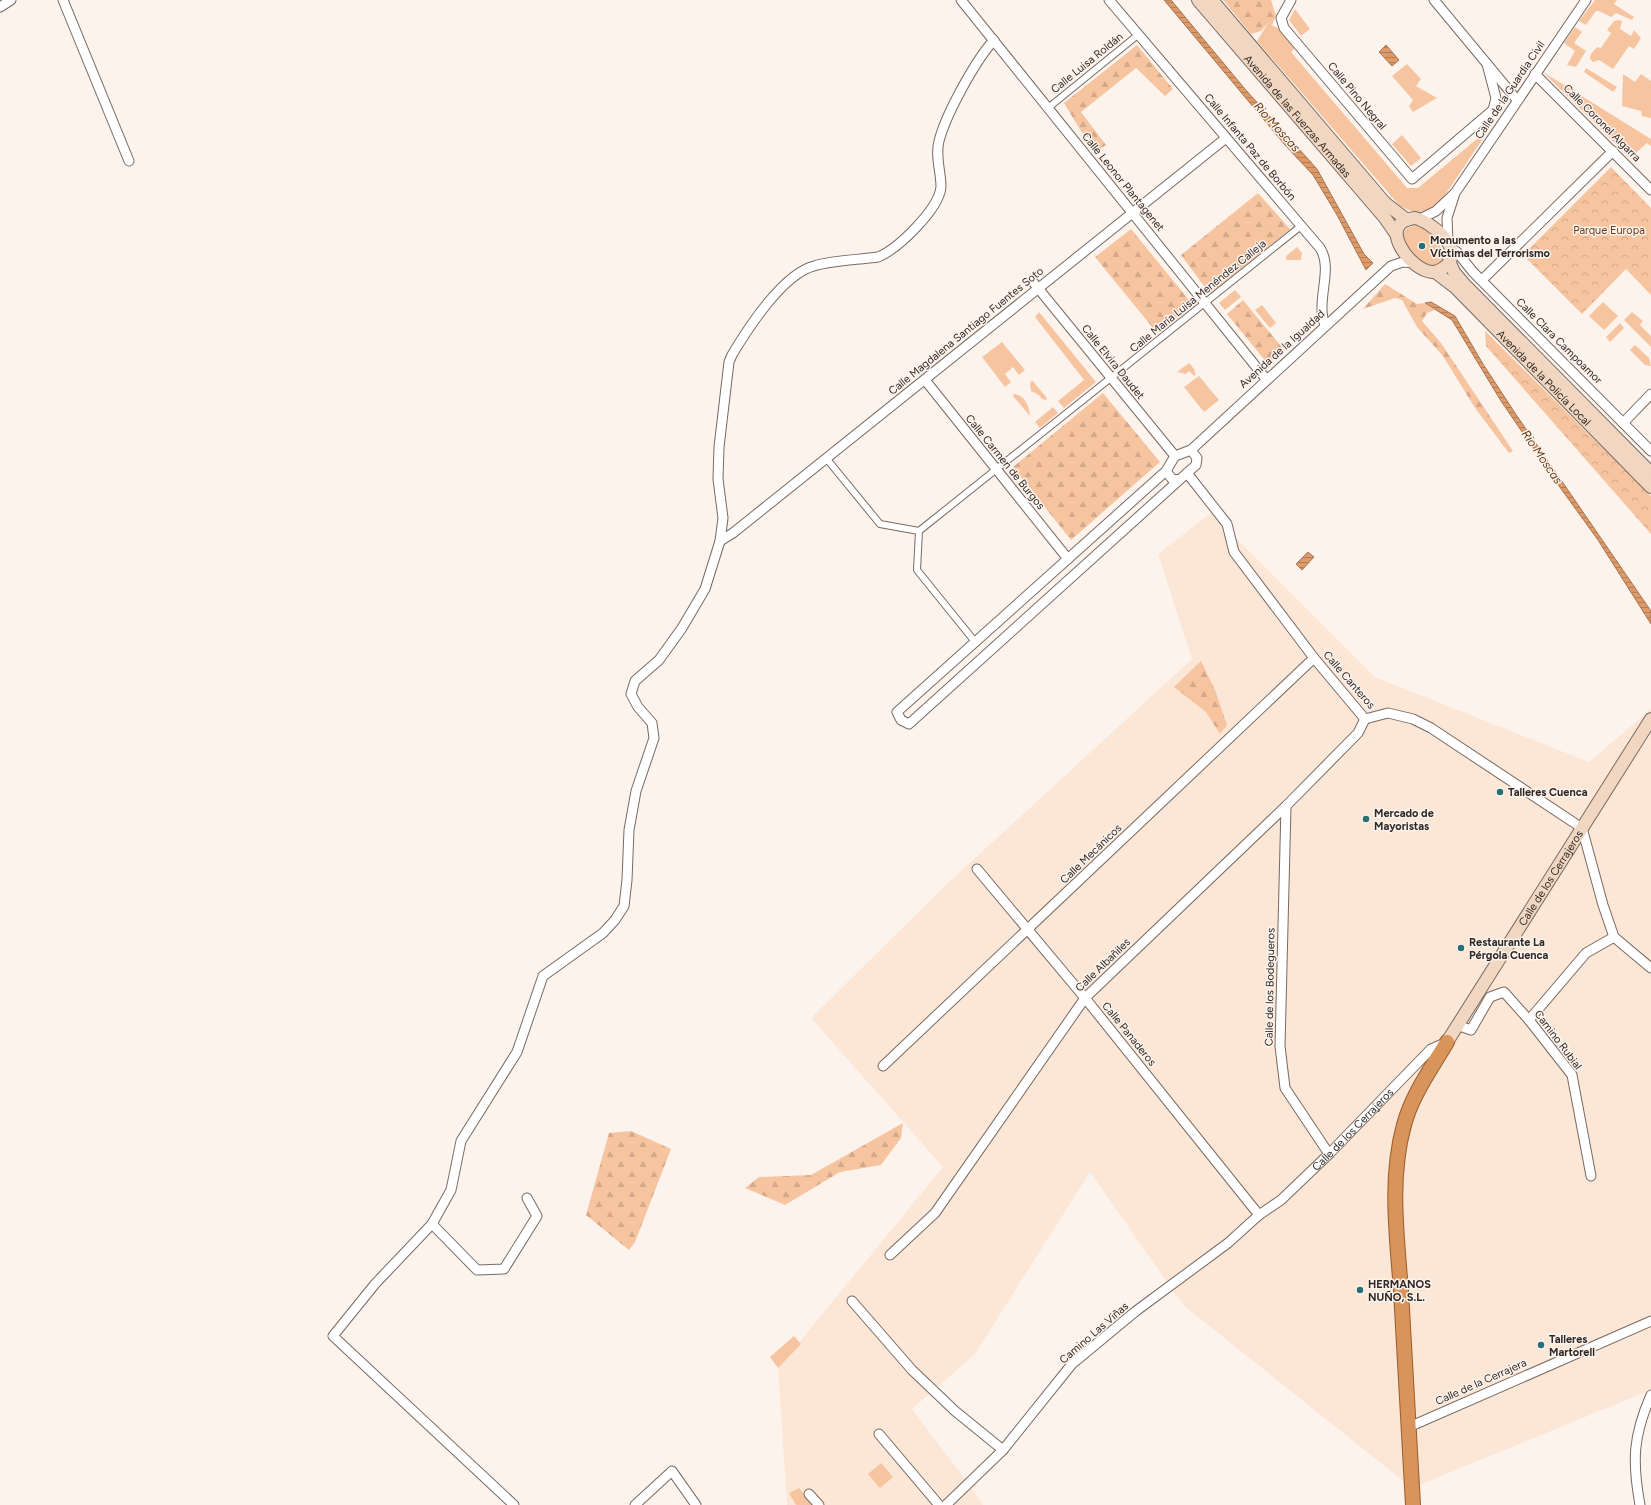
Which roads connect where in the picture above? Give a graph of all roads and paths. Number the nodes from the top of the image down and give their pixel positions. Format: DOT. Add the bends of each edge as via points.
graph roads {
  1 [pos="11,0"];
  2 [pos="63,0"];
  3 [pos="961,0"];
  4 [pos="1110,0"];
  5 [pos="1198,0"];
  6 [pos="1212,0"];
  7 [pos="1291,0"];
  8 [pos="1434,0"];
  9 [pos="1586,0"];
  10 [pos="0,7"];
  11 [pos="1139,34"];
  12 [pos="994,40"];
  13 [pos="1486,62"];
  14 [pos="1535,74"];
  15 [pos="1518,100"];
  16 [pos="1048,108"];
  17 [pos="1493,110"];
  18 [pos="1504,119"];
  19 [pos="1226,138"];
  20 [pos="1613,151"];
  21 [pos="129,161"];
  22 [pos="1412,179"];
  23 [pos="1651,190"];
  24 [pos="1455,193"];
  25 [pos="1133,213"];
  26 [pos="1420,219"];
  27 [pos="1407,220"];
  28 [pos="1301,226"];
  29 [pos="1396,238"];
  30 [pos="1449,245"];
  31 [pos="1449,261"];
  32 [pos="1415,263"];
  33 [pos="1391,266"];
  34 [pos="1435,272"];
  35 [pos="1482,280"];
  36 [pos="1036,285"];
  37 [pos="1204,303"];
  38 [pos="1325,326"];
  39 [pos="1111,378"];
  40 [pos="1266,379"];
  41 [pos="925,380"];
  42 [pos="1651,394"];
  43 [pos="1623,423"];
  44 [pos="1191,450"];
  45 [pos="1651,451"];
  46 [pos="1175,456"];
  47 [pos="826,458"];
  48 [pos="996,469"];
  49 [pos="1166,470"];
  50 [pos="1187,473"];
  51 [pos="1651,473"];
  52 [pos="1179,480"];
  53 [pos="1651,486"];
  54 [pos="919,531"];
  55 [pos="720,541"];
  56 [pos="1068,558"];
  57 [pos="976,643"];
  58 [pos="1314,658"];
  59 [pos="1365,719"];
  60 [pos="1651,719"];
  61 [pos="1286,806"];
  62 [pos="1582,828"];
  63 [pos="977,869"];
  64 [pos="1029,930"];
  65 [pos="1614,937"];
  66 [pos="1651,968"];
  67 [pos="1084,998"];
  68 [pos="1529,1020"];
  69 [pos="1457,1025"];
  70 [pos="1447,1042"];
  71 [pos="883,1066"];
  72 [pos="1328,1154"];
  73 [pos="1591,1176"];
  74 [pos="527,1198"];
  75 [pos="1259,1215"];
  76 [pos="432,1224"];
  77 [pos="890,1255"];
  78 [pos="852,1301"];
  79 [pos="1651,1321"];
  80 [pos="1651,1395"];
  81 [pos="1409,1427"];
  82 [pos="879,1434"];
  83 [pos="1003,1450"];
  84 [pos="809,1494"];
  85 [pos="514,1505"];
  86 [pos="635,1505"];
  87 [pos="696,1505"];
  88 [pos="819,1505"];
  89 [pos="939,1505"];
  90 [pos="946,1505"];
  91 [pos="1413,1505"];
  92 [pos="1640,1505"];
  1 -- 10 [label="street"];
  2 -- 21 [label="street"];
  3 -- 12 [label="street, Calle Leonor Plantagenet"];
  4 -- 11 [label="street, Calle Infanta Paz de Borbón"];
  5 -- 29 [label="main road, Avenida de las Fuerzas Armadas" via="1385,218"];
  6 -- 27 [label="main road, Avenida de las Fuerzas Armadas" via="1385,203"];
  7 -- 22 [label="street, Calle Pino Negral" via="1281,18 1284,28"];
  8 -- 13 [label="street"];
  9 -- 14 [label="street, Calle de la Guardia Civil"];
  11 -- 16 [label="street, Calle Luisa Roldán"];
  11 -- 19 [label="street, Calle Infanta Paz de Borbón"];
  12 -- 16 [label="street, Calle Leonor Plantagenet"];
  12 -- 55 [label="street" via="982,53 942,132 937,154 940,187 935,205 888,253 878,257 815,265 797,273 781,288 732,355 719,447 718,479 723,518"];
  13 -- 15 [label="street"];
  13 -- 17 [label="street" via="1496,98"];
  14 -- 15 [label="street, Calle de la Guardia Civil"];
  14 -- 20 [label="street, Calle Coronel Algarra"];
  15 -- 18 [label="street, Calle de la Guardia Civil"];
  16 -- 25 [label="street, Calle Leonor Plantagenet"];
  17 -- 18 [label="street"];
  17 -- 22 [label="street, Calle de la Guardia Civil"];
  18 -- 24 [label="street, Calle de la Guardia Civil"];
  19 -- 25 [label="street, Calle Magdalena Santiago Fuentes Soto"];
  19 -- 28 [label="street, Calle Infanta Paz de Borbón"];
  20 -- 23 [label="street, Calle Coronel Algarra"];
  20 -- 35 [label="street"];
  24 -- 26 [label="street, Calle de la Guardia Civil" via="1436,211"];
  24 -- 30 [label="street, Calle de la Guardia Civil" via="1447,218"];
  25 -- 36 [label="street, Calle Magdalena Santiago Fuentes Soto"];
  25 -- 37 [label="street, Calle Leonor Plantagenet"];
  26 -- 27 [label="main road"];
  26 -- 30 [label="main road" via="1434,228"];
  27 -- 29 [label="main road" via="1399,227"];
  28 -- 37 [label="street, Calle María Luisa Menéndez Calleja"];
  28 -- 38 [label="street, Calle Infanta Paz de Borbón" via="1324,255 1321,313"];
  29 -- 32 [label="main road"];
  29 -- 33 [label="street" via="1396,256"];
  30 -- 31 [label="main road"];
  30 -- 35 [label="street, Calle Clara Campoamor"];
  31 -- 34 [label="main road"];
  31 -- 51 [label="main road, Avenida de la Policía Local" via="1462,282"];
  32 -- 33 [label="street" via="1400,262"];
  32 -- 34 [label="main road" via="1424,270"];
  33 -- 38 [label="street, Avenida de la Igualdad"];
  34 -- 53 [label="main road, Avenida de la Policía Local" via="1456,288"];
  35 -- 43 [label="street, Calle Clara Campoamor"];
  36 -- 39 [label="street, Calle Elvira Daudet"];
  36 -- 41 [label="street, Calle Magdalena Santiago Fuentes Soto"];
  37 -- 39 [label="street, Calle María Luisa Menéndez Calleja"];
  37 -- 40 [label="street, Calle Leonor Plantagenet"];
  38 -- 40 [label="street, Avenida de la Igualdad"];
  39 -- 46 [label="street, Calle Elvira Daudet"];
  39 -- 48 [label="street, Calle María Luisa Menéndez Calleja"];
  40 -- 44 [label="street, Avenida de la Igualdad"];
  41 -- 47 [label="street, Calle Magdalena Santiago Fuentes Soto"];
  41 -- 48 [label="street, Calle Carmen de Burgos"];
  42 -- 43 [label="street"];
  43 -- 45 [label="street, Calle Clara Campoamor"];
  44 -- 46 [label="street"];
  44 -- 50 [label="street" via="1198,458"];
  46 -- 49 [label="street"];
  47 -- 54 [label="street" via="880,524"];
  47 -- 55 [label="street, Calle Magdalena Santiago Fuentes Soto"];
  48 -- 54 [label="street, Calle María Luisa Menéndez Calleja"];
  48 -- 56 [label="street, Calle Carmen de Burgos"];
  49 -- 52 [label="street" via="1172,479"];
  49 -- 56 [label="street"];
  50 -- 52 [label="street"];
  50 -- 58 [label="street, Calle Canteros" via="1226,524 1234,552"];
  52 -- 57 [label="street" via="909,724 901,720 897,712"];
  54 -- 57 [label="street" via="917,570"];
  55 -- 76 [label="street" via="705,589 659,660 635,681 631,694 652,723 654,738 636,791 629,830 624,906 603,933 543,976 517,1052 461,1141 451,1190"];
  56 -- 57 [label="street"];
  58 -- 59 [label="street, Calle Canteros"];
  58 -- 64 [label="street, Calle Mecánicos"];
  59 -- 61 [label="street, Calle Albañiles" via="1358,733"];
  59 -- 62 [label="street, Calle Canteros" via="1388,713 1413,718"];
  60 -- 62 [label="main road, Calle de los Cerrajeros"];
  61 -- 67 [label="street, Calle Albañiles"];
  61 -- 72 [label="street, Calle de los Bodegueros" via="1280,1046 1284,1088"];
  62 -- 65 [label="street"];
  62 -- 69 [label="main road, Calle de los Cerrajeros"];
  63 -- 64 [label="street, Calle Panaderos"];
  64 -- 67 [label="street, Calle Panaderos"];
  64 -- 71 [label="street, Calle Mecánicos"];
  65 -- 66 [label="street"];
  65 -- 68 [label="street" via="1586,953"];
  67 -- 75 [label="street, Calle Panaderos"];
  67 -- 77 [label="street, Calle Albañiles" via="935,1213"];
  68 -- 69 [label="street, Camino Rubial" via="1504,992 1490,997 1471,1030"];
  68 -- 73 [label="street, Camino Rubial" via="1572,1075"];
  69 -- 70 [label="main road, Calle de los Cerrajeros"];
  70 -- 72 [label="street, Calle de los Cerrajeros" via="1431,1049"];
  70 -- 81 [label="highway" via="1417,1091 1404,1124 1398,1152 1397,1235"];
  72 -- 75 [label="street, Calle de los Cerrajeros" via="1281,1200"];
  74 -- 76 [label="street" via="537,1216 504,1269 477,1270"];
  75 -- 83 [label="street, Camino Las Viñas" via="1228,1244 1136,1311 1072,1364"];
  76 -- 85 [label="street" via="375,1284 333,1336"];
  78 -- 83 [label="street" via="912,1370 955,1411"];
  79 -- 81 [label="street, Calle de la Cerrajera"];
  80 -- 92 [label="street" via="1636,1437 1635,1467"];
  81 -- 91 [label="highway"];
  82 -- 89 [label="street"];
  83 -- 90 [label="street, Camino Las Viñas"];
  84 -- 88 [label="street"];
  86 -- 87 [label="street" via="672,1471"];
}
